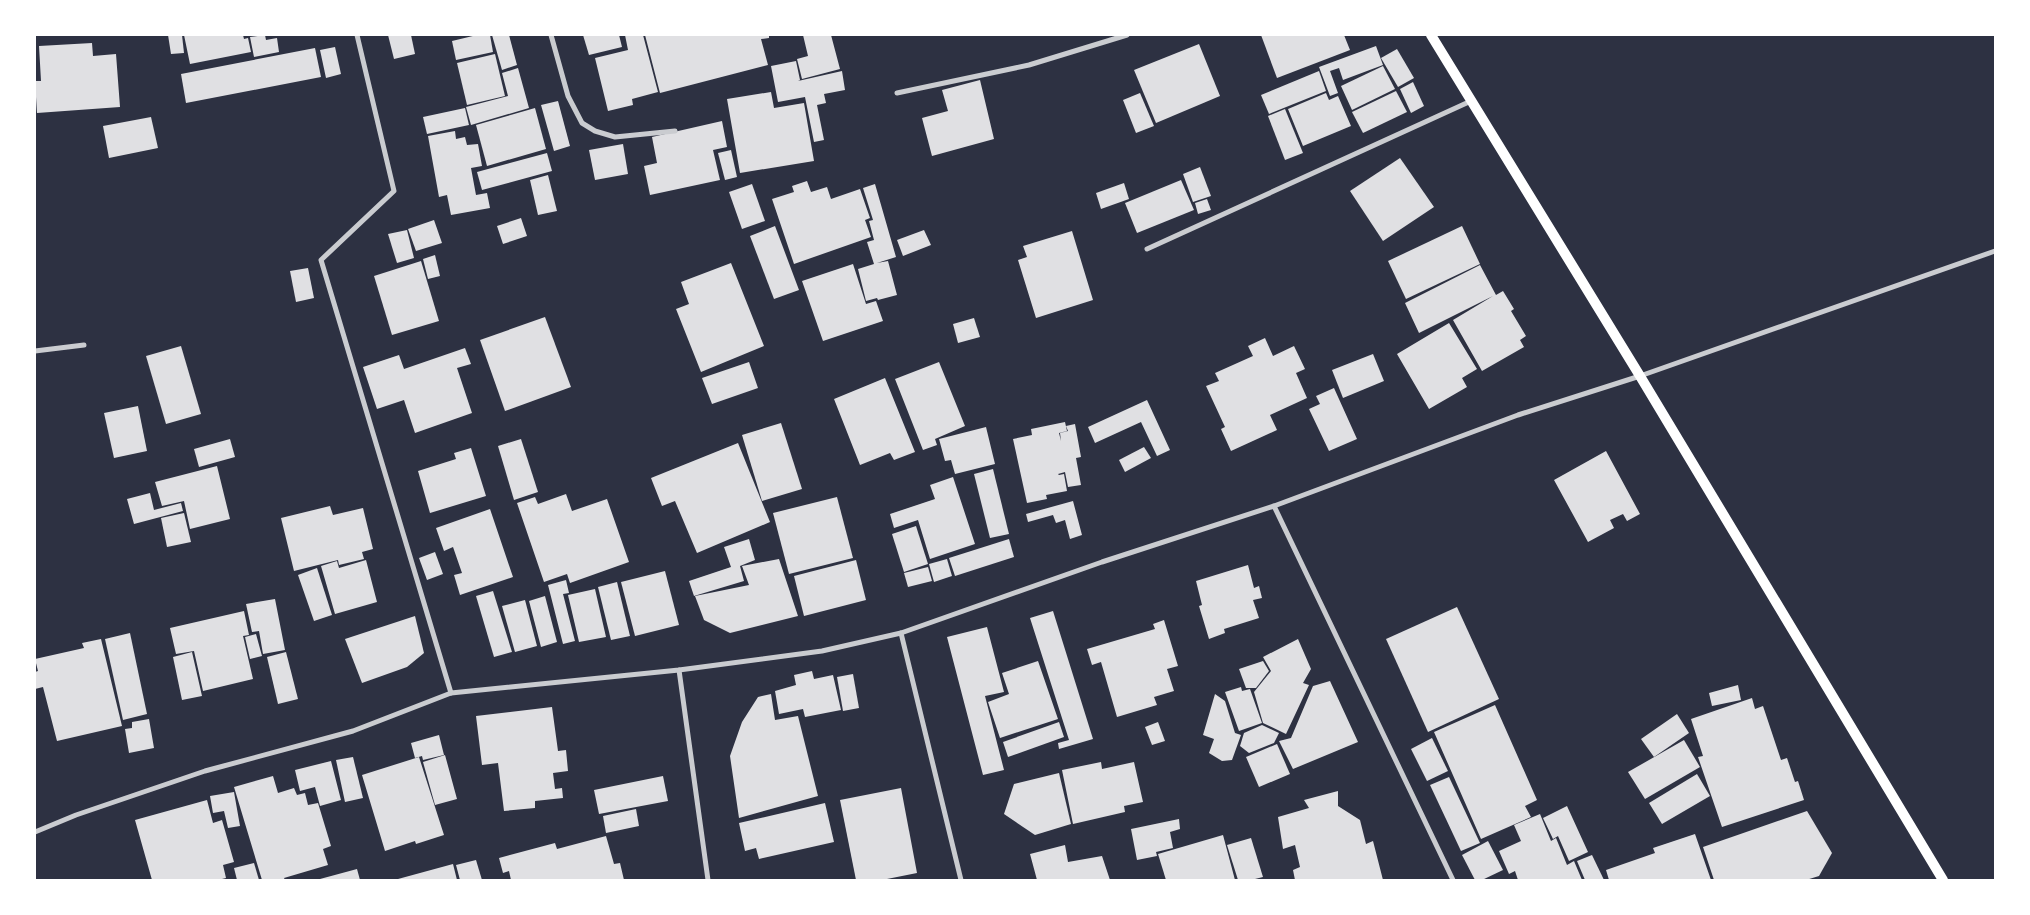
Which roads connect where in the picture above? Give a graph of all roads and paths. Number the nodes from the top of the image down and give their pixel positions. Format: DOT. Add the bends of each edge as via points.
graph roads {
  1 [pos="357,35"];
  2 [pos="551,35"];
  3 [pos="1127,35"];
  4 [pos="1431,35"];
  5 [pos="897,94"];
  6 [pos="1472,101"];
  7 [pos="675,132"];
  8 [pos="1146,249"];
  9 [pos="1995,251"];
  10 [pos="84,345"];
  11 [pos="35,351"];
  12 [pos="1640,376"];
  13 [pos="1274,506"];
  14 [pos="901,633"];
  15 [pos="679,670"];
  16 [pos="451,693"];
  17 [pos="35,832"];
  18 [pos="708,880"];
  19 [pos="962,880"];
  20 [pos="1453,880"];
  21 [pos="1943,880"];
  1 -- 16 [label="street" via="394,191 321,260"];
  2 -- 7 [label="street" via="568,96 582,123 615,137"];
  3 -- 5 [label="street" via="1029,66"];
  4 -- 6 [label="main road"];
  6 -- 8 [label="street"];
  6 -- 12 [label="main road"];
  9 -- 12 [label="street"];
  10 -- 11 [label="street"];
  12 -- 13 [label="street" via="1518,415"];
  12 -- 21 [label="main road"];
  13 -- 14 [label="street"];
  13 -- 20 [label="street"];
  14 -- 15 [label="street" via="822,650"];
  14 -- 19 [label="street"];
  15 -- 16 [label="street"];
  15 -- 18 [label="street"];
  16 -- 17 [label="street" via="353,731 205,771"];
}
